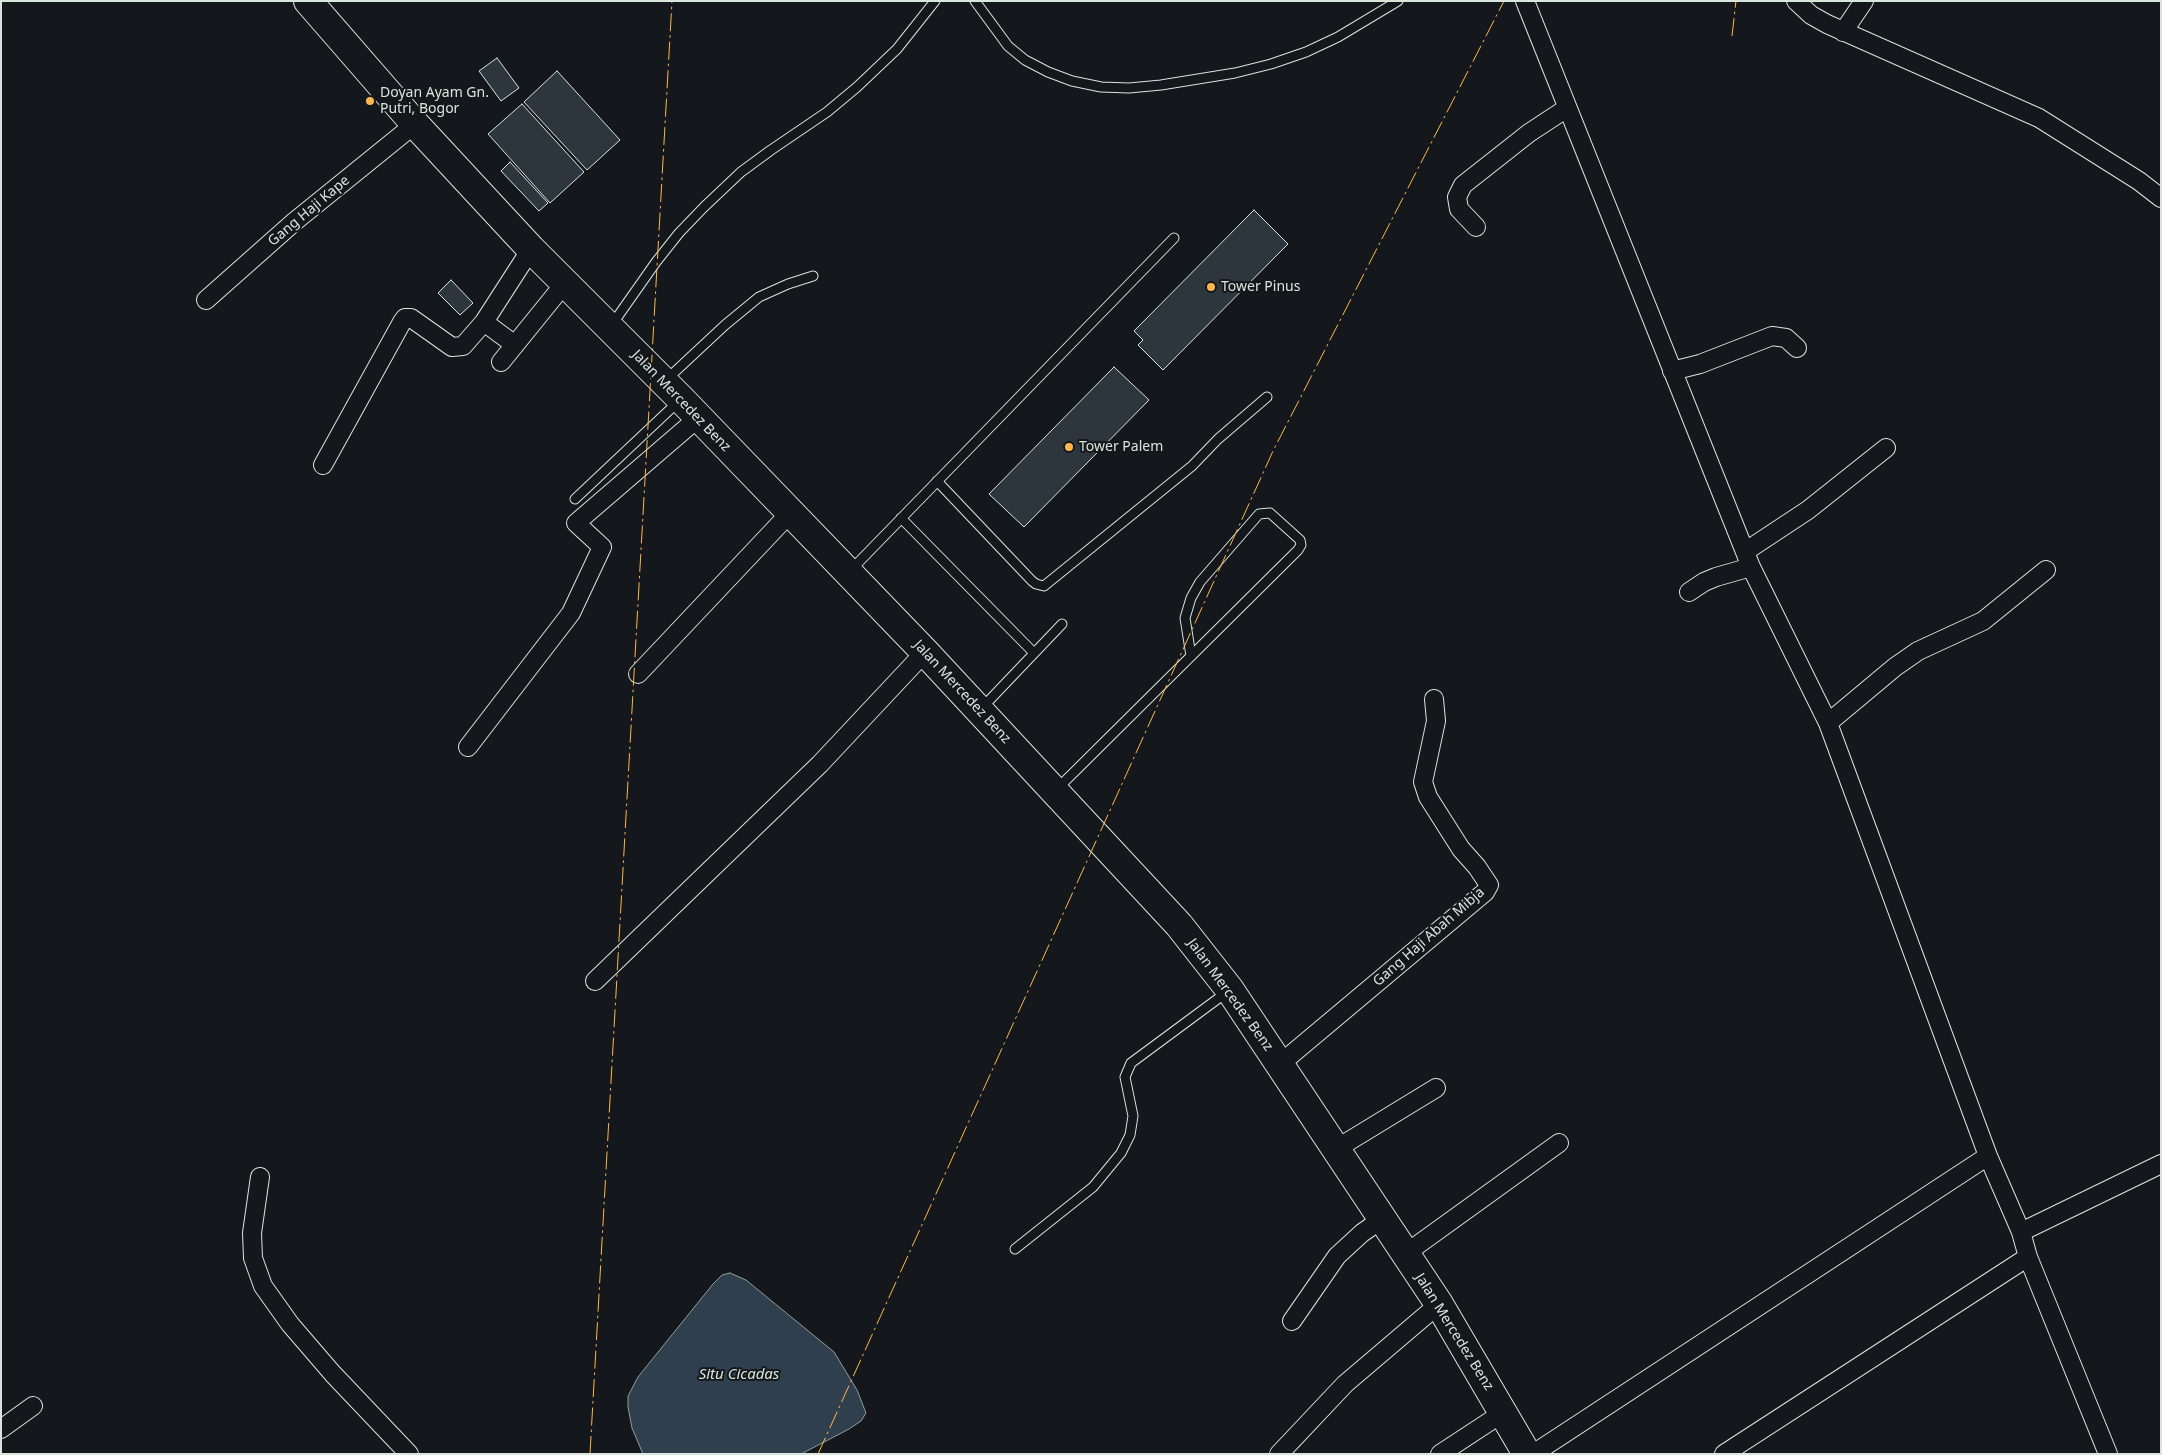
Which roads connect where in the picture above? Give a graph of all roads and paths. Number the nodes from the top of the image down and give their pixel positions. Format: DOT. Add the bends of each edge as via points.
graph roads {
  1 [pos="308,1"];
  2 [pos="935,1"];
  3 [pos="975,1"];
  4 [pos="1398,1"];
  5 [pos="1525,1"];
  6 [pos="1796,1"];
  7 [pos="1864,1"];
  8 [pos="1843,32"];
  9 [pos="1567,108"];
  10 [pos="416,124"];
  11 [pos="2161,198"];
  12 [pos="1476,227"];
  13 [pos="1174,238"];
  14 [pos="531,249"];
  15 [pos="813,276"];
  16 [pos="565,283"];
  17 [pos="206,300"];
  18 [pos="484,322"];
  19 [pos="610,328"];
  20 [pos="515,344"];
  21 [pos="1797,348"];
  22 [pos="501,362"];
  23 [pos="1672,371"];
  24 [pos="1267,397"];
  25 [pos="681,400"];
  26 [pos="1886,448"];
  27 [pos="323,465"];
  28 [pos="937,482"];
  29 [pos="575,499"];
  30 [pos="790,513"];
  31 [pos="901,518"];
  32 [pos="1749,559"];
  33 [pos="2046,570"];
  34 [pos="848,573"];
  35 [pos="1689,592"];
  36 [pos="1062,624"];
  37 [pos="925,652"];
  38 [pos="1034,653"];
  39 [pos="1191,656"];
  40 [pos="638,674"];
  41 [pos="1434,700"];
  42 [pos="980,710"];
  43 [pos="1828,723"];
  44 [pos="468,747"];
  45 [pos="1055,790"];
  46 [pos="595,980"];
  47 [pos="1230,990"];
  48 [pos="1280,1064"];
  49 [pos="1436,1088"];
  50 [pos="1559,1143"];
  51 [pos="1336,1149"];
  52 [pos="1988,1156"];
  53 [pos="2161,1164"];
  54 [pos="260,1178"];
  55 [pos="1382,1219"];
  56 [pos="2021,1232"];
  57 [pos="1015,1249"];
  58 [pos="1405,1254"];
  59 [pos="2028,1257"];
  60 [pos="1439,1304"];
  61 [pos="1292,1322"];
  62 [pos="33,1406"];
  63 [pos="1504,1412"];
  64 [pos="1,1429"];
  65 [pos="409,1454"];
  66 [pos="1279,1454"];
  67 [pos="1440,1454"];
  68 [pos="1527,1454"];
  69 [pos="1533,1454"];
  70 [pos="1724,1454"];
  71 [pos="2108,1454"];
  1 -- 10 [label="main road, Jalan Mercedez Benz"];
  2 -- 19 [label="lane" via="897,49 857,87 741,172 704,206 656,262"];
  3 -- 4 [label="lane" via="1008,46 1025,60 1072,81 1130,88 1226,75 1271,64 1338,37"];
  5 -- 9 [label="street"];
  6 -- 8 [label="street" via="1811,14"];
  7 -- 8 [label="street"];
  8 -- 11 [label="street" via="2039,118"];
  9 -- 12 [label="street" via="1463,185 1457,197 1459,209"];
  9 -- 23 [label="street"];
  10 -- 14 [label="main road, Jalan Mercedez Benz"];
  10 -- 17 [label="street, Gang Haji Kape" via="294,222"];
  13 -- 28 [label="lane"];
  14 -- 16 [label="main road, Jalan Mercedez Benz"];
  14 -- 18 [label="street"];
  15 -- 25 [label="lane" via="759,297 725,325"];
  16 -- 19 [label="main road, Jalan Mercedez Benz"];
  16 -- 20 [label="street"];
  18 -- 20 [label="street"];
  18 -- 27 [label="street" via="462,346 452,348 411,318 406,318"];
  19 -- 25 [label="main road, Jalan Mercedez Benz"];
  20 -- 22 [label="street"];
  21 -- 23 [label="street" via="1780,335 1772,336 1700,364"];
  23 -- 32 [label="street"];
  24 -- 28 [label="lane" via="1192,466 1044,586 1032,581"];
  25 -- 29 [label="lane"];
  25 -- 30 [label="main road, Jalan Mercedez Benz"];
  25 -- 44 [label="street" via="576,524 602,547 571,613"];
  26 -- 32 [label="street"];
  28 -- 31 [label="lane"];
  30 -- 34 [label="main road, Jalan Mercedez Benz"];
  30 -- 40 [label="street"];
  31 -- 34 [label="lane"];
  31 -- 38 [label="lane"];
  32 -- 35 [label="street"];
  32 -- 43 [label="street"];
  33 -- 43 [label="street" via="1983,622 1918,651 1895,667"];
  34 -- 37 [label="main road, Jalan Mercedez Benz"];
  36 -- 38 [label="lane"];
  37 -- 42 [label="main road, Jalan Mercedez Benz"];
  37 -- 46 [label="street" via="820,764"];
  38 -- 42 [label="lane"];
  39 -- 39 [label="lane" via="1185,618 1190,598 1259,514 1270,513 1300,540 1301,545"];
  39 -- 45 [label="lane"];
  41 -- 48 [label="street, Gang Haji Abah Mibja" via="1436,721 1423,782 1428,797 1461,849 1489,885 1485,892"];
  42 -- 45 [label="main road, Jalan Mercedez Benz"];
  43 -- 52 [label="street"];
  45 -- 47 [label="main road, Jalan Mercedez Benz" via="1179,925"];
  47 -- 48 [label="main road, Jalan Mercedez Benz"];
  47 -- 57 [label="lane" via="1131,1063 1125,1076 1132,1116 1130,1135 1121,1153 1093,1187"];
  48 -- 51 [label="main road, Jalan Mercedez Benz"];
  49 -- 51 [label="street"];
  50 -- 58 [label="street"];
  51 -- 55 [label="main road, Jalan Mercedez Benz"];
  52 -- 56 [label="street"];
  52 -- 69 [label="street"];
  53 -- 56 [label="street"];
  54 -- 65 [label="street" via="252,1233 253,1258 263,1286 308,1346"];
  55 -- 58 [label="main road, Jalan Mercedez Benz"];
  55 -- 61 [label="street" via="1337,1256"];
  56 -- 59 [label="street"];
  58 -- 60 [label="main road, Jalan Mercedez Benz"];
  59 -- 70 [label="street"];
  59 -- 71 [label="street"];
  60 -- 63 [label="main road, Jalan Mercedez Benz"];
  60 -- 66 [label="street" via="1345,1384"];
  62 -- 64 [label="street"];
  63 -- 67 [label="street"];
  63 -- 68 [label="main road, Jalan Mercedez Benz"];
}
